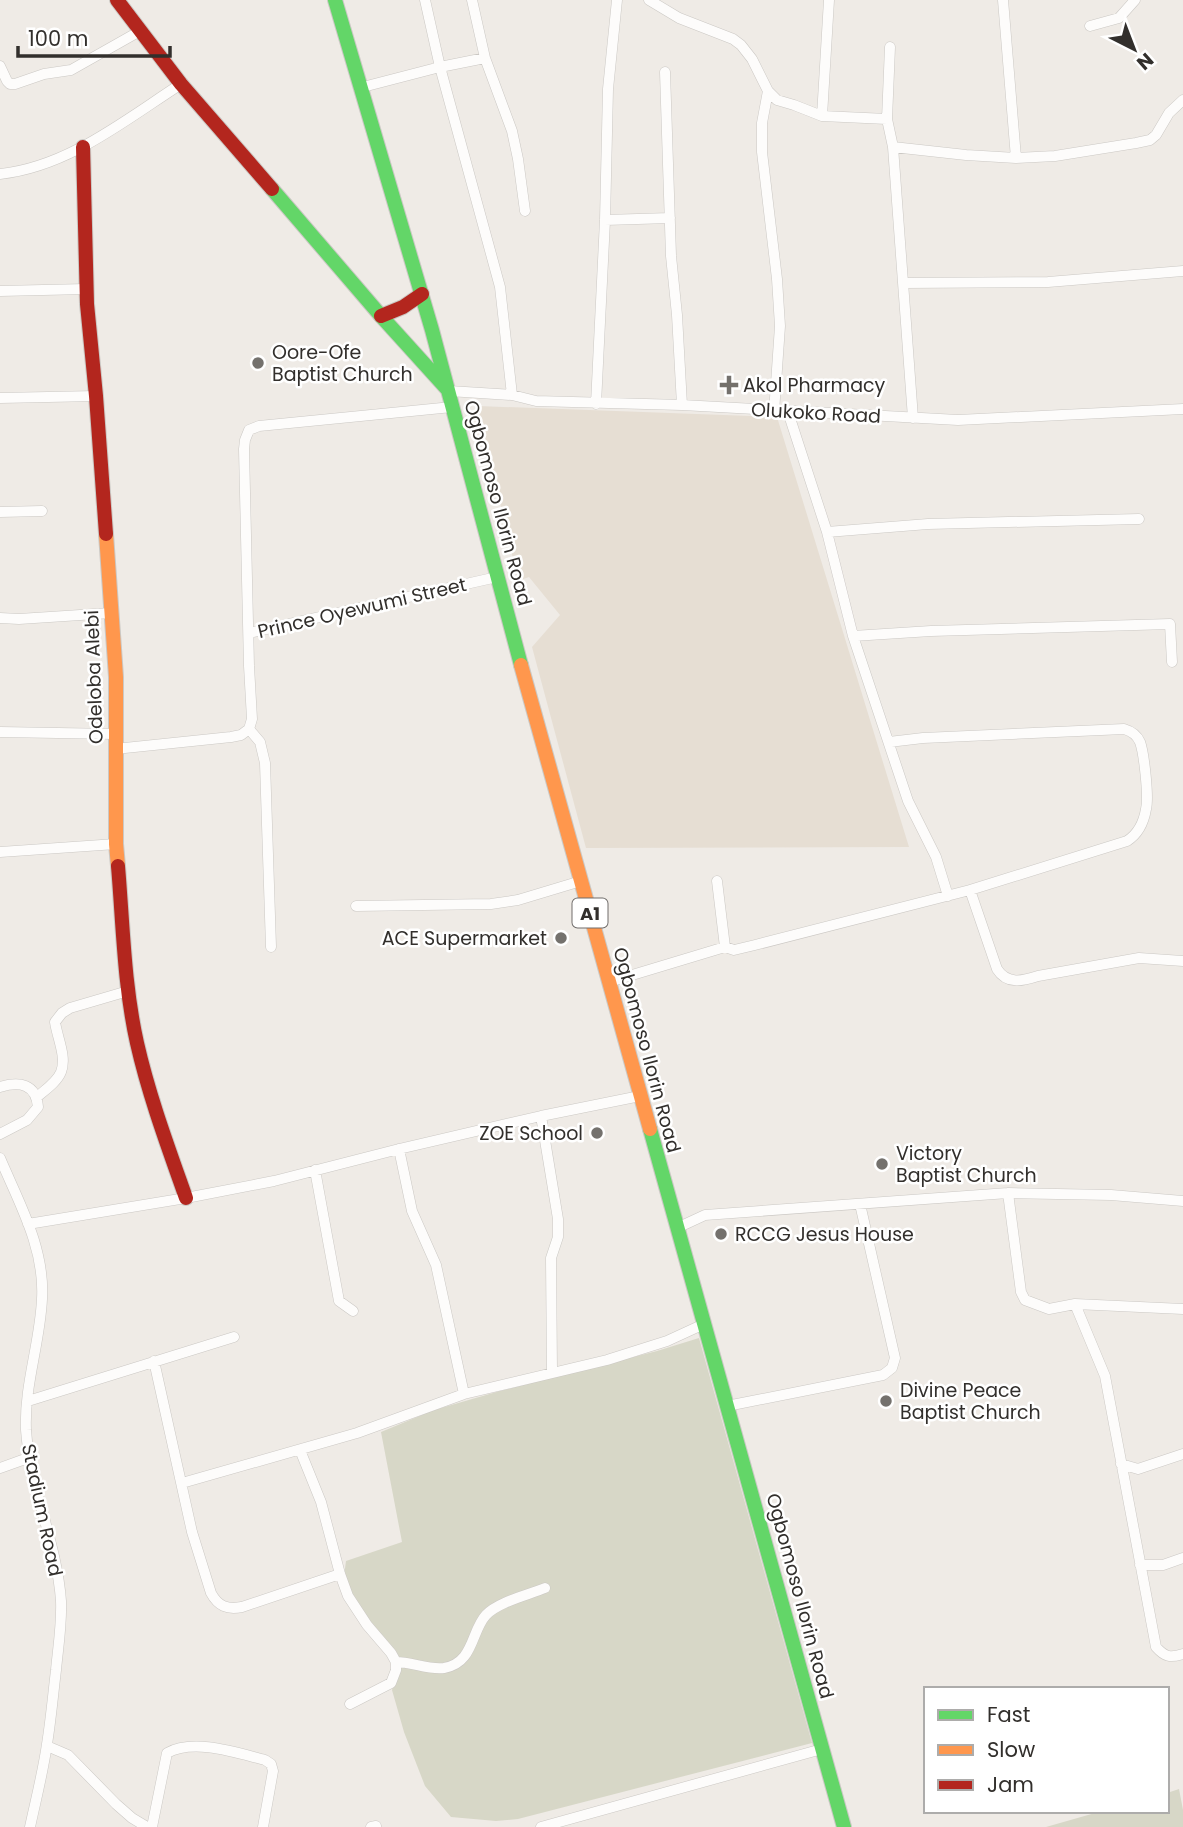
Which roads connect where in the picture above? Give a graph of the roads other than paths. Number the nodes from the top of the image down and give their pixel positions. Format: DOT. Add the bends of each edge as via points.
graph roads {
  1 [pos="117,0"];
  2 [pos="335,0"];
  3 [pos="425,0"];
  4 [pos="472,0"];
  5 [pos="617,0"];
  6 [pos="649,0"];
  7 [pos="829,0"];
  8 [pos="1003,0"];
  9 [pos="1135,0"];
  10 [pos="1090,26"];
  11 [pos="141,31"];
  12 [pos="890,47"];
  13 [pos="485,58"];
  14 [pos="0,66"];
  15 [pos="440,67"];
  16 [pos="664,72"];
  17 [pos="181,84"];
  18 [pos="359,88"];
  19 [pos="768,91"];
  20 [pos="1183,100"];
  21 [pos="822,116"];
  22 [pos="887,119"];
  23 [pos="893,146"];
  24 [pos="83,147"];
  25 [pos="1016,158"];
  26 [pos="0,174"];
  27 [pos="525,211"];
  28 [pos="670,218"];
  29 [pos="605,220"];
  30 [pos="1183,271"];
  31 [pos="903,282"];
  32 [pos="86,289"];
  33 [pos="0,291"];
  34 [pos="422,294"];
  35 [pos="381,316"];
  36 [pos="449,391"];
  37 [pos="512,395"];
  38 [pos="96,396"];
  39 [pos="0,398"];
  40 [pos="596,404"];
  41 [pos="682,405"];
  42 [pos="452,407"];
  43 [pos="1183,409"];
  44 [pos="774,412"];
  45 [pos="788,412"];
  46 [pos="913,418"];
  47 [pos="42,511"];
  48 [pos="0,512"];
  49 [pos="1139,519"];
  50 [pos="827,532"];
  51 [pos="497,578"];
  52 [pos="111,613"];
  53 [pos="0,618"];
  54 [pos="249,633"];
  55 [pos="853,636"];
  56 [pos="1172,662"];
  57 [pos="249,729"];
  58 [pos="0,732"];
  59 [pos="115,734"];
  60 [pos="888,742"];
  61 [pos="115,749"];
  62 [pos="116,844"];
  63 [pos="0,852"];
  64 [pos="581,881"];
  65 [pos="717,881"];
  66 [pos="970,890"];
  67 [pos="948,896"];
  68 [pos="356,906"];
  69 [pos="271,947"];
  70 [pos="725,947"];
  71 [pos="1183,961"];
  72 [pos="608,982"];
  73 [pos="128,991"];
  74 [pos="0,1087"];
  75 [pos="640,1096"];
  76 [pos="37,1097"];
  77 [pos="541,1116"];
  78 [pos="0,1135"];
  79 [pos="399,1149"];
  80 [pos="0,1158"];
  81 [pos="315,1170"];
  82 [pos="1008,1193"];
  83 [pos="186,1198"];
  84 [pos="1183,1201"];
  85 [pos="860,1204"];
  86 [pos="28,1224"];
  87 [pos="677,1228"];
  88 [pos="1075,1304"];
  89 [pos="1183,1310"];
  90 [pos="353,1311"];
  91 [pos="704,1324"];
  92 [pos="234,1337"];
  93 [pos="154,1361"];
  94 [pos="552,1373"];
  95 [pos="464,1394"];
  96 [pos="28,1401"];
  97 [pos="727,1406"];
  98 [pos="300,1450"];
  99 [pos="1183,1454"];
  100 [pos="28,1458"];
  101 [pos="1121,1464"];
  102 [pos="0,1468"];
  103 [pos="182,1483"];
  104 [pos="1183,1558"];
  105 [pos="1140,1565"];
  106 [pos="341,1574"];
  107 [pos="545,1588"];
  108 [pos="1183,1654"];
  109 [pos="396,1662"];
  110 [pos="349,1704"];
  111 [pos="47,1746"];
  112 [pos="822,1749"];
  113 [pos="30,1827"];
  114 [pos="149,1827"];
  115 [pos="263,1827"];
  116 [pos="541,1827"];
  117 [pos="844,1827"];
  1 -- 11 [label="main road"];
  2 -- 18 [label="main road, Ogbomoso Ilorin Road / A1"];
  3 -- 15 [label="street"];
  4 -- 13 [label="street"];
  5 -- 29 [label="street" via="608,89"];
  6 -- 19 [label="street" via="741,45"];
  7 -- 21 [label="street"];
  8 -- 25 [label="street"];
  9 -- 10 [label="street" via="1119,18"];
  11 -- 14 [label="street" via="71,70 15,84 7,81"];
  11 -- 17 [label="main road"];
  12 -- 22 [label="street"];
  13 -- 15 [label="street"];
  13 -- 27 [label="street" via="512,131"];
  15 -- 18 [label="street"];
  15 -- 37 [label="street" via="500,287"];
  16 -- 28 [label="street"];
  17 -- 24 [label="street"];
  17 -- 35 [label="main road"];
  18 -- 34 [label="main road, Ogbomoso Ilorin Road / A1"];
  19 -- 21 [label="street" via="777,100"];
  19 -- 44 [label="street" via="762,152 780,326"];
  20 -- 25 [label="street" via="1150,140"];
  21 -- 22 [label="street"];
  22 -- 23 [label="street"];
  23 -- 25 [label="street"];
  23 -- 31 [label="street"];
  24 -- 26 [label="street" via="46,165"];
  24 -- 32 [label="main road, Odeloba Alebi"];
  28 -- 29 [label="street"];
  28 -- 41 [label="street"];
  29 -- 40 [label="street"];
  30 -- 31 [label="street" via="1048,282"];
  31 -- 46 [label="street"];
  32 -- 33 [label="street"];
  32 -- 38 [label="main road, Odeloba Alebi"];
  34 -- 35 [label="main road" via="397,312"];
  34 -- 36 [label="main road, Ogbomoso Ilorin Road / A1"];
  35 -- 36 [label="main road"];
  36 -- 37 [label="street, Olukoko Road"];
  36 -- 42 [label="main road, Ogbomoso Ilorin Road / A1"];
  37 -- 40 [label="street, Olukoko Road"];
  38 -- 39 [label="street"];
  38 -- 52 [label="main road, Odeloba Alebi"];
  40 -- 41 [label="street, Olukoko Road"];
  41 -- 44 [label="street, Olukoko Road"];
  42 -- 51 [label="main road, Ogbomoso Ilorin Road / A1"];
  42 -- 54 [label="street" via="249,430 244,449"];
  43 -- 46 [label="street, Olukoko Road"];
  44 -- 45 [label="street, Olukoko Road"];
  45 -- 46 [label="street, Olukoko Road"];
  45 -- 50 [label="street"];
  47 -- 48 [label="street"];
  49 -- 50 [label="street" via="928,524"];
  50 -- 55 [label="street"];
  51 -- 54 [label="street, Prince Oyewumi Street"];
  51 -- 64 [label="main road, Ogbomoso Ilorin Road / A1"];
  52 -- 53 [label="street"];
  52 -- 59 [label="main road, Odeloba Alebi"];
  54 -- 57 [label="street, Prince Oyewumi Street"];
  55 -- 56 [label="street" via="1170,624"];
  55 -- 60 [label="street"];
  57 -- 61 [label="street" via="231,737"];
  57 -- 69 [label="street" via="260,742 265,763"];
  58 -- 59 [label="street"];
  59 -- 61 [label="main road, Odeloba Alebi"];
  60 -- 66 [label="street" via="1124,729 1140,741 1148,794 1133,837"];
  60 -- 67 [label="street"];
  61 -- 62 [label="main road, Odeloba Alebi"];
  62 -- 63 [label="street"];
  62 -- 73 [label="main road, Odeloba Alebi"];
  64 -- 68 [label="street" via="499,903"];
  64 -- 72 [label="main road, Ogbomoso Ilorin Road / A1"];
  65 -- 70 [label="street"];
  66 -- 67 [label="street"];
  66 -- 71 [label="street" via="997,969 1009,979 1023,981 1139,958"];
  67 -- 70 [label="street" via="755,946"];
  70 -- 72 [label="street"];
  72 -- 75 [label="main road, Ogbomoso Ilorin Road / A1"];
  73 -- 76 [label="street" via="62,1013 55,1022 63,1058 61,1073"];
  73 -- 83 [label="main road, Odeloba Alebi" via="152,1100"];
  74 -- 76 [label="street" via="14,1083 28,1087"];
  75 -- 77 [label="street"];
  75 -- 87 [label="main road, Ogbomoso Ilorin Road / A1"];
  76 -- 78 [label="street" via="38,1107 27,1120"];
  77 -- 79 [label="street"];
  77 -- 94 [label="street" via="558,1219 551,1258"];
  79 -- 81 [label="street"];
  79 -- 95 [label="street" via="412,1211 436,1265"];
  80 -- 86 [label="street, Stadium Road"];
  81 -- 83 [label="street"];
  81 -- 90 [label="street" via="339,1301"];
  82 -- 84 [label="street"];
  82 -- 85 [label="street"];
  82 -- 88 [label="street" via="1025,1300 1049,1309"];
  83 -- 86 [label="street"];
  85 -- 87 [label="street" via="705,1215"];
  85 -- 97 [label="street" via="895,1358 892,1368 883,1375"];
  86 -- 96 [label="street, Stadium Road" via="42,1275"];
  87 -- 91 [label="main road, Ogbomoso Ilorin Road / A1"];
  88 -- 89 [label="street"];
  88 -- 101 [label="street" via="1105,1376"];
  91 -- 94 [label="street" via="667,1341"];
  91 -- 97 [label="main road, Ogbomoso Ilorin Road / A1"];
  92 -- 93 [label="street"];
  93 -- 96 [label="street"];
  93 -- 103 [label="street"];
  94 -- 95 [label="street"];
  95 -- 98 [label="street"];
  96 -- 100 [label="street, Stadium Road"];
  97 -- 112 [label="main road, Ogbomoso Ilorin Road / A1"];
  98 -- 103 [label="street"];
  98 -- 106 [label="street" via="321,1502"];
  99 -- 101 [label="street" via="1138,1469"];
  100 -- 102 [label="street"];
  100 -- 111 [label="street, Stadium Road" via="61,1601"];
  101 -- 105 [label="street"];
  103 -- 106 [label="street" via="211,1593 221,1606 242,1607"];
  104 -- 105 [label="street" via="1163,1565"];
  105 -- 108 [label="street" via="1156,1647 1163,1655"];
  106 -- 109 [label="street" via="348,1596"];
  107 -- 109 [label="street" via="484,1616 471,1647 457,1664 444,1668"];
  109 -- 110 [label="street" via="391,1683"];
  111 -- 113 [label="street, Stadium Road"];
  111 -- 114 [label="street" via="68,1755 124,1811"];
  112 -- 116 [label="street"];
  112 -- 117 [label="main road, Ogbomoso Ilorin Road / A1"];
  114 -- 115 [label="street" via="167,1753 187,1747 218,1749 271,1764"];
}
